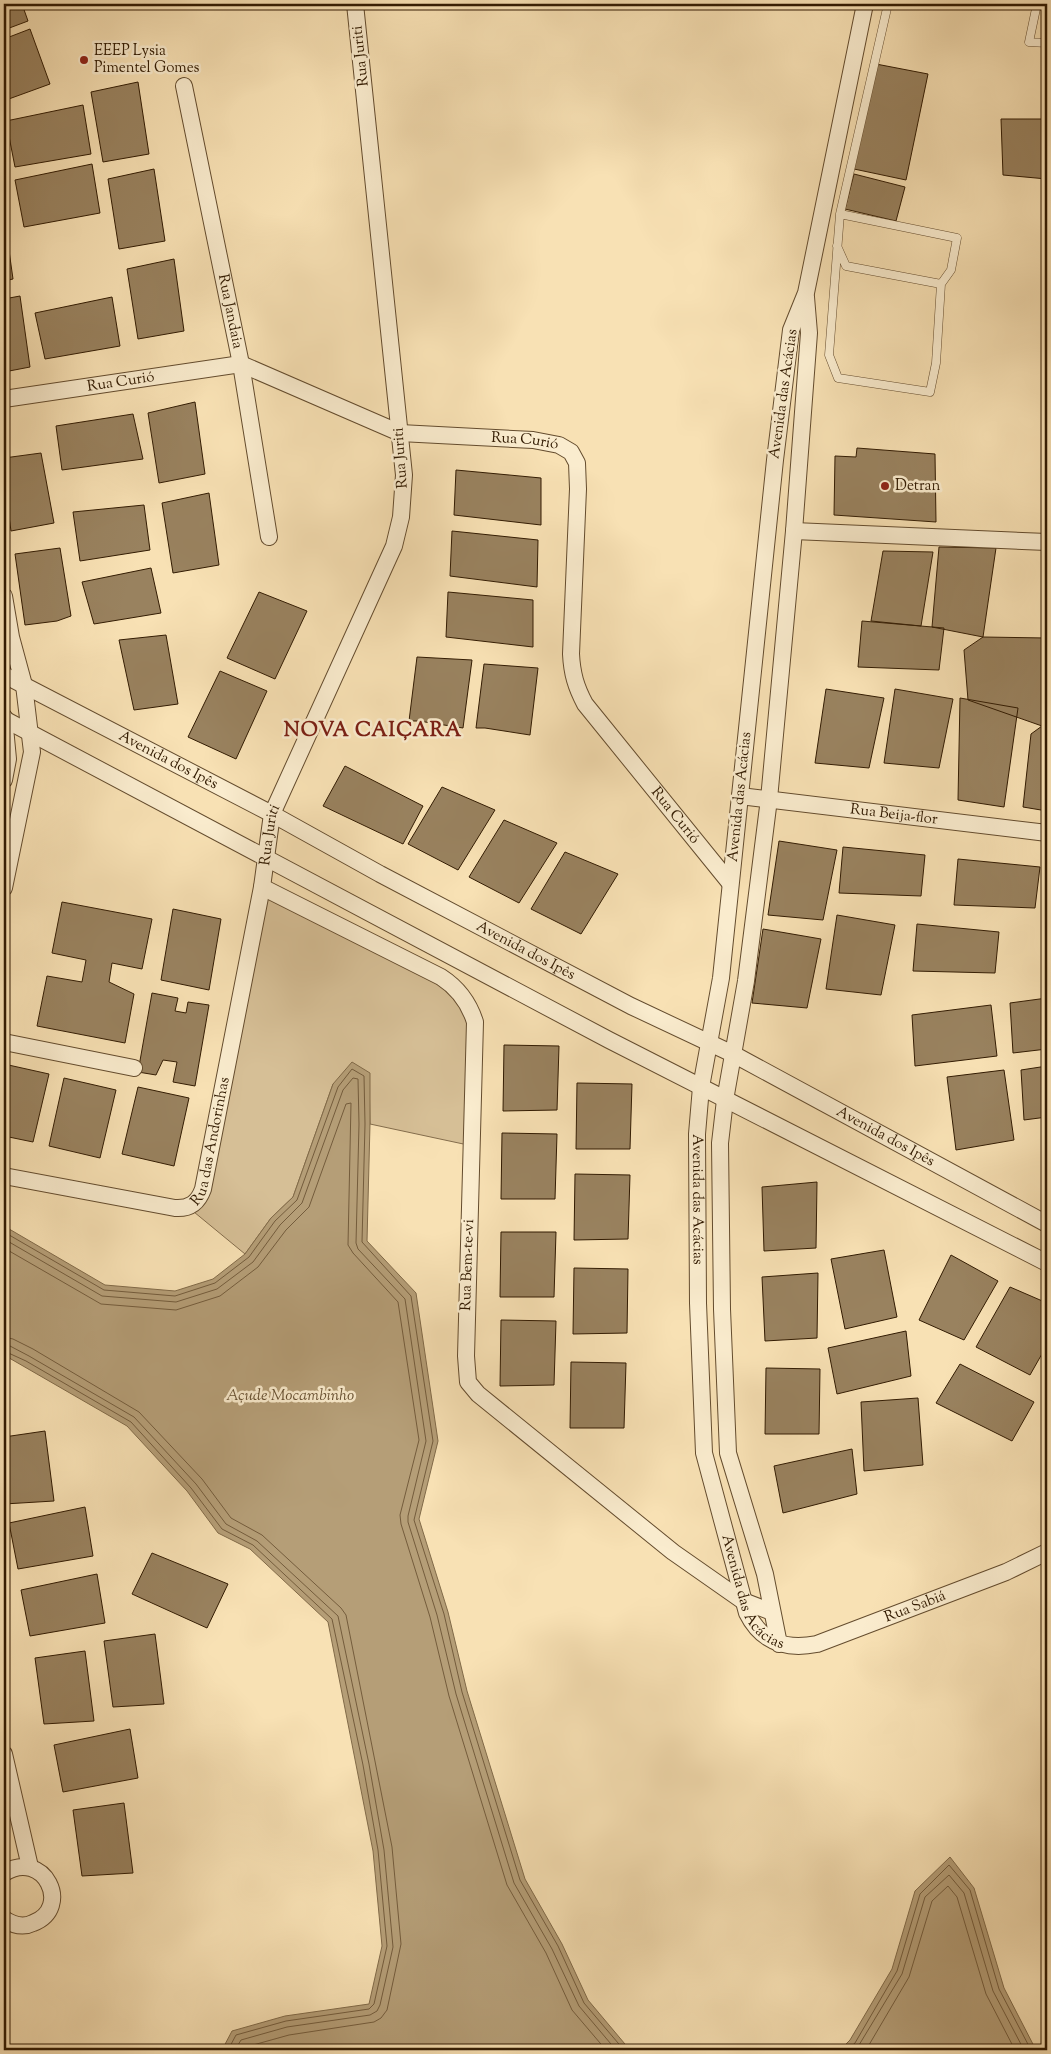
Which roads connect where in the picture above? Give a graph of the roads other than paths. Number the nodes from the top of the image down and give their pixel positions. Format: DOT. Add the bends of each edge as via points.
graph roads {
  1 [pos="355,4"];
  2 [pos="865,4"];
  3 [pos="888,4"];
  4 [pos="1037,4"];
  5 [pos="1047,43"];
  6 [pos="184,86"];
  7 [pos="840,214"];
  8 [pos="836,244"];
  9 [pos="941,284"];
  10 [pos="806,293"];
  11 [pos="242,364"];
  12 [pos="4,399"];
  13 [pos="400,433"];
  14 [pos="794,531"];
  15 [pos="269,537"];
  16 [pos="1047,542"];
  17 [pos="4,596"];
  18 [pos="4,675"];
  19 [pos="24,685"];
  20 [pos="4,718"];
  21 [pos="30,734"];
  22 [pos="4,780"];
  23 [pos="740,796"];
  24 [pos="769,799"];
  25 [pos="272,814"];
  26 [pos="1047,833"];
  27 [pos="265,858"];
  28 [pos="730,883"];
  29 [pos="262,887"];
  30 [pos="4,888"];
  31 [pos="4,1042"];
  32 [pos="709,1043"];
  33 [pos="733,1054"];
  34 [pos="134,1068"];
  35 [pos="701,1088"];
  36 [pos="725,1100"];
  37 [pos="4,1176"];
  38 [pos="1047,1224"];
  39 [pos="1047,1263"];
  40 [pos="1047,1552"];
  41 [pos="771,1600"];
  42 [pos="744,1601"];
  43 [pos="779,1644"];
  44 [pos="4,1754"];
  45 [pos="30,1867"];
  46 [pos="4,1873"];
  47 [pos="4,1919"];
  1 -- 13 [label="street, Rua Juriti"];
  2 -- 10 [label="street"];
  3 -- 7 [label="lane"];
  4 -- 5 [label="lane" via="1029,42"];
  6 -- 11 [label="street, Rua Jandaia"];
  7 -- 8 [label="lane"];
  7 -- 9 [label="lane" via="957,238 951,270"];
  8 -- 9 [label="lane" via="846,266"];
  8 -- 9 [label="lane" via="829,355 838,378 930,392 936,363"];
  10 -- 14 [label="street, Avenida das Acácias" via="809,333"];
  10 -- 23 [label="street, Avenida das Acácias" via="791,330"];
  11 -- 12 [label="street, Rua Curió"];
  11 -- 13 [label="street, Rua Curió"];
  11 -- 15 [label="street, Rua Jandaia"];
  13 -- 25 [label="street, Rua Juriti" via="404,475 402,517 394,546"];
  13 -- 28 [label="street, Rua Curió" via="533,440 560,445 571,452 577,463 578,490 571,654 576,686 585,704"];
  14 -- 16 [label="street"];
  14 -- 24 [label="street, Avenida das Acácias"];
  17 -- 19 [label="street"];
  18 -- 19 [label="street, Avenida dos Ipês"];
  19 -- 21 [label="street"];
  19 -- 25 [label="street, Avenida dos Ipês"];
  20 -- 21 [label="street"];
  20 -- 22 [label="street" via="8,759"];
  21 -- 27 [label="street"];
  21 -- 30 [label="street" via="30,768"];
  23 -- 24 [label="street, Rua Beija-flor"];
  23 -- 28 [label="street, Avenida das Acácias"];
  24 -- 26 [label="street, Rua Beija-flor"];
  24 -- 33 [label="street, Avenida das Acácias" via="746,981"];
  25 -- 27 [label="street, Rua Juriti"];
  25 -- 32 [label="street, Avenida dos Ipês" via="380,874"];
  27 -- 29 [label="street, Rua Juriti"];
  27 -- 35 [label="street"];
  28 -- 32 [label="street, Avenida das Acácias" via="721,978"];
  29 -- 37 [label="street, Rua das Andorinhas" via="206,1175 196,1202 175,1208"];
  29 -- 42 [label="street, Rua Bem-te-vi" via="441,977 458,990 471,1010 475,1022 466,1356 468,1382 478,1394 673,1552"];
  31 -- 34 [label="street"];
  32 -- 33 [label="street, Avenida dos Ipês"];
  32 -- 35 [label="street, Avenida das Acácias"];
  33 -- 36 [label="street, Avenida das Acácias"];
  33 -- 38 [label="street, Avenida dos Ipês"];
  35 -- 36 [label="street"];
  35 -- 42 [label="street, Avenida das Acácias" via="697,1154 704,1453"];
  36 -- 39 [label="street"];
  36 -- 41 [label="street, Avenida das Acácias" via="720,1143 728,1454"];
  40 -- 43 [label="street, Rua Sabiá" via="1006,1572 817,1644"];
  41 -- 42 [label="street, Rua Bem-te-vi"];
  41 -- 43 [label="street, Avenida das Acácias"];
  42 -- 43 [label="street, Avenida das Acácias" via="753,1626"];
  44 -- 45 [label="street"];
  45 -- 46 [label="street" via="21,1866"];
  45 -- 47 [label="street" via="39,1871 51,1886 51,1906 46,1915 29,1925 19,1926"];
}
